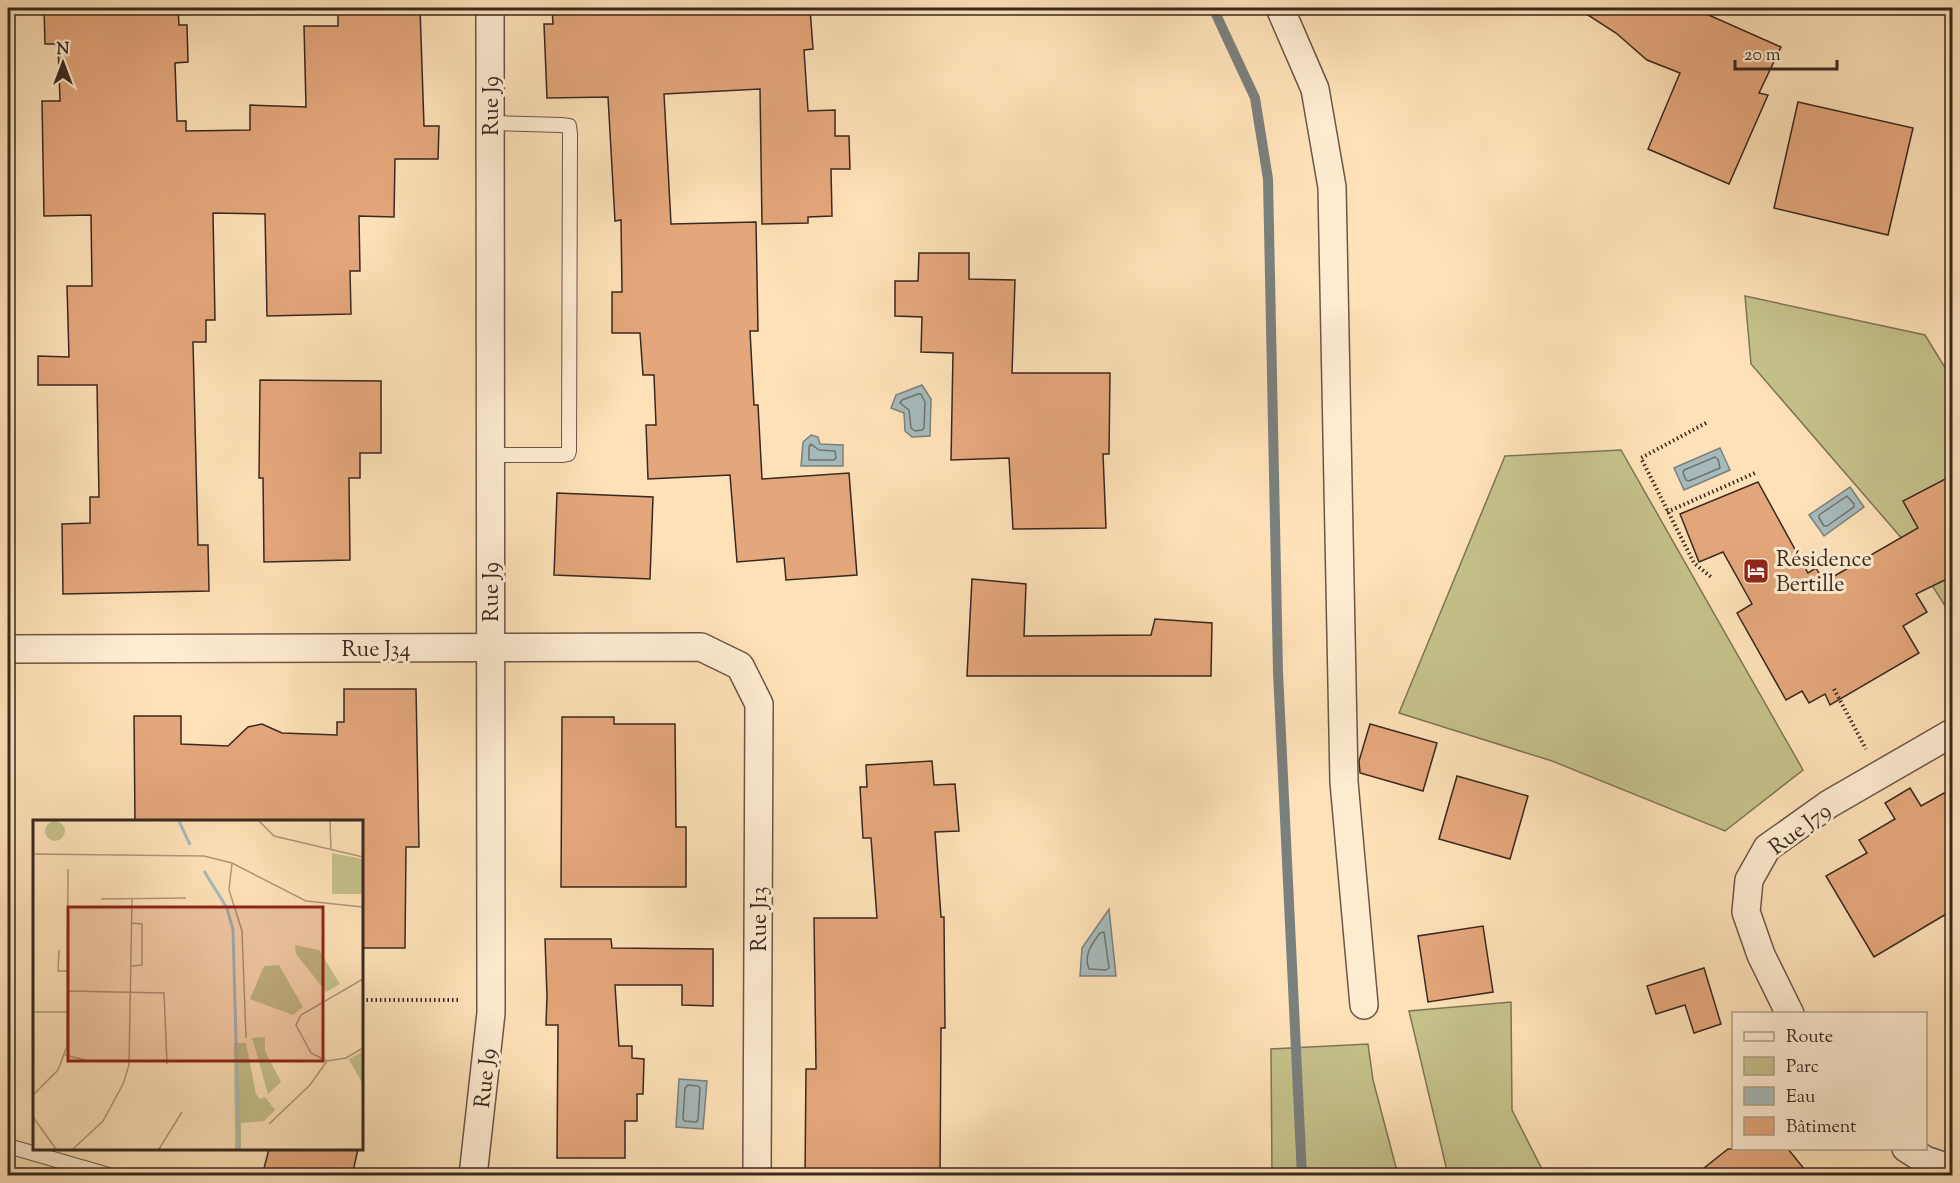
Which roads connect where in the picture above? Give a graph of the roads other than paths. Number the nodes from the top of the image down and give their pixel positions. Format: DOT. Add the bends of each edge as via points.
graph roads {
  1 [pos="489,8"];
  2 [pos="1280,8"];
  3 [pos="489,123"];
  4 [pos="490,455"];
  5 [pos="491,648"];
  6 [pos="8,649"];
  7 [pos="740,666"];
  8 [pos="1953,733"];
  9 [pos="1364,1005"];
  10 [pos="1789,1012"];
  11 [pos="8,1146"];
  12 [pos="1908,1150"];
  13 [pos="1953,1170"];
  14 [pos="112,1176"];
  15 [pos="473,1176"];
  16 [pos="757,1176"];
  1 -- 3 [label="street, Rue J9"];
  2 -- 9 [label="street" via="1315,89 1332,187 1344,782"];
  3 -- 4 [label="street, Rue J9"];
  3 -- 4 [label="lane" via="569,126 570,134 569,451 563,455"];
  4 -- 5 [label="street, Rue J9"];
  5 -- 6 [label="street, Rue J34"];
  5 -- 7 [label="street, Rue J34" via="700,647"];
  5 -- 15 [label="street, Rue J9" via="491,1000"];
  7 -- 16 [label="street, Rue J13" via="759,704"];
  8 -- 10 [label="street, Rue J79" via="1829,804 1767,848 1749,880 1746,912 1761,955"];
  11 -- 14 [label="lane"];
  12 -- 13 [label="street"];
}
